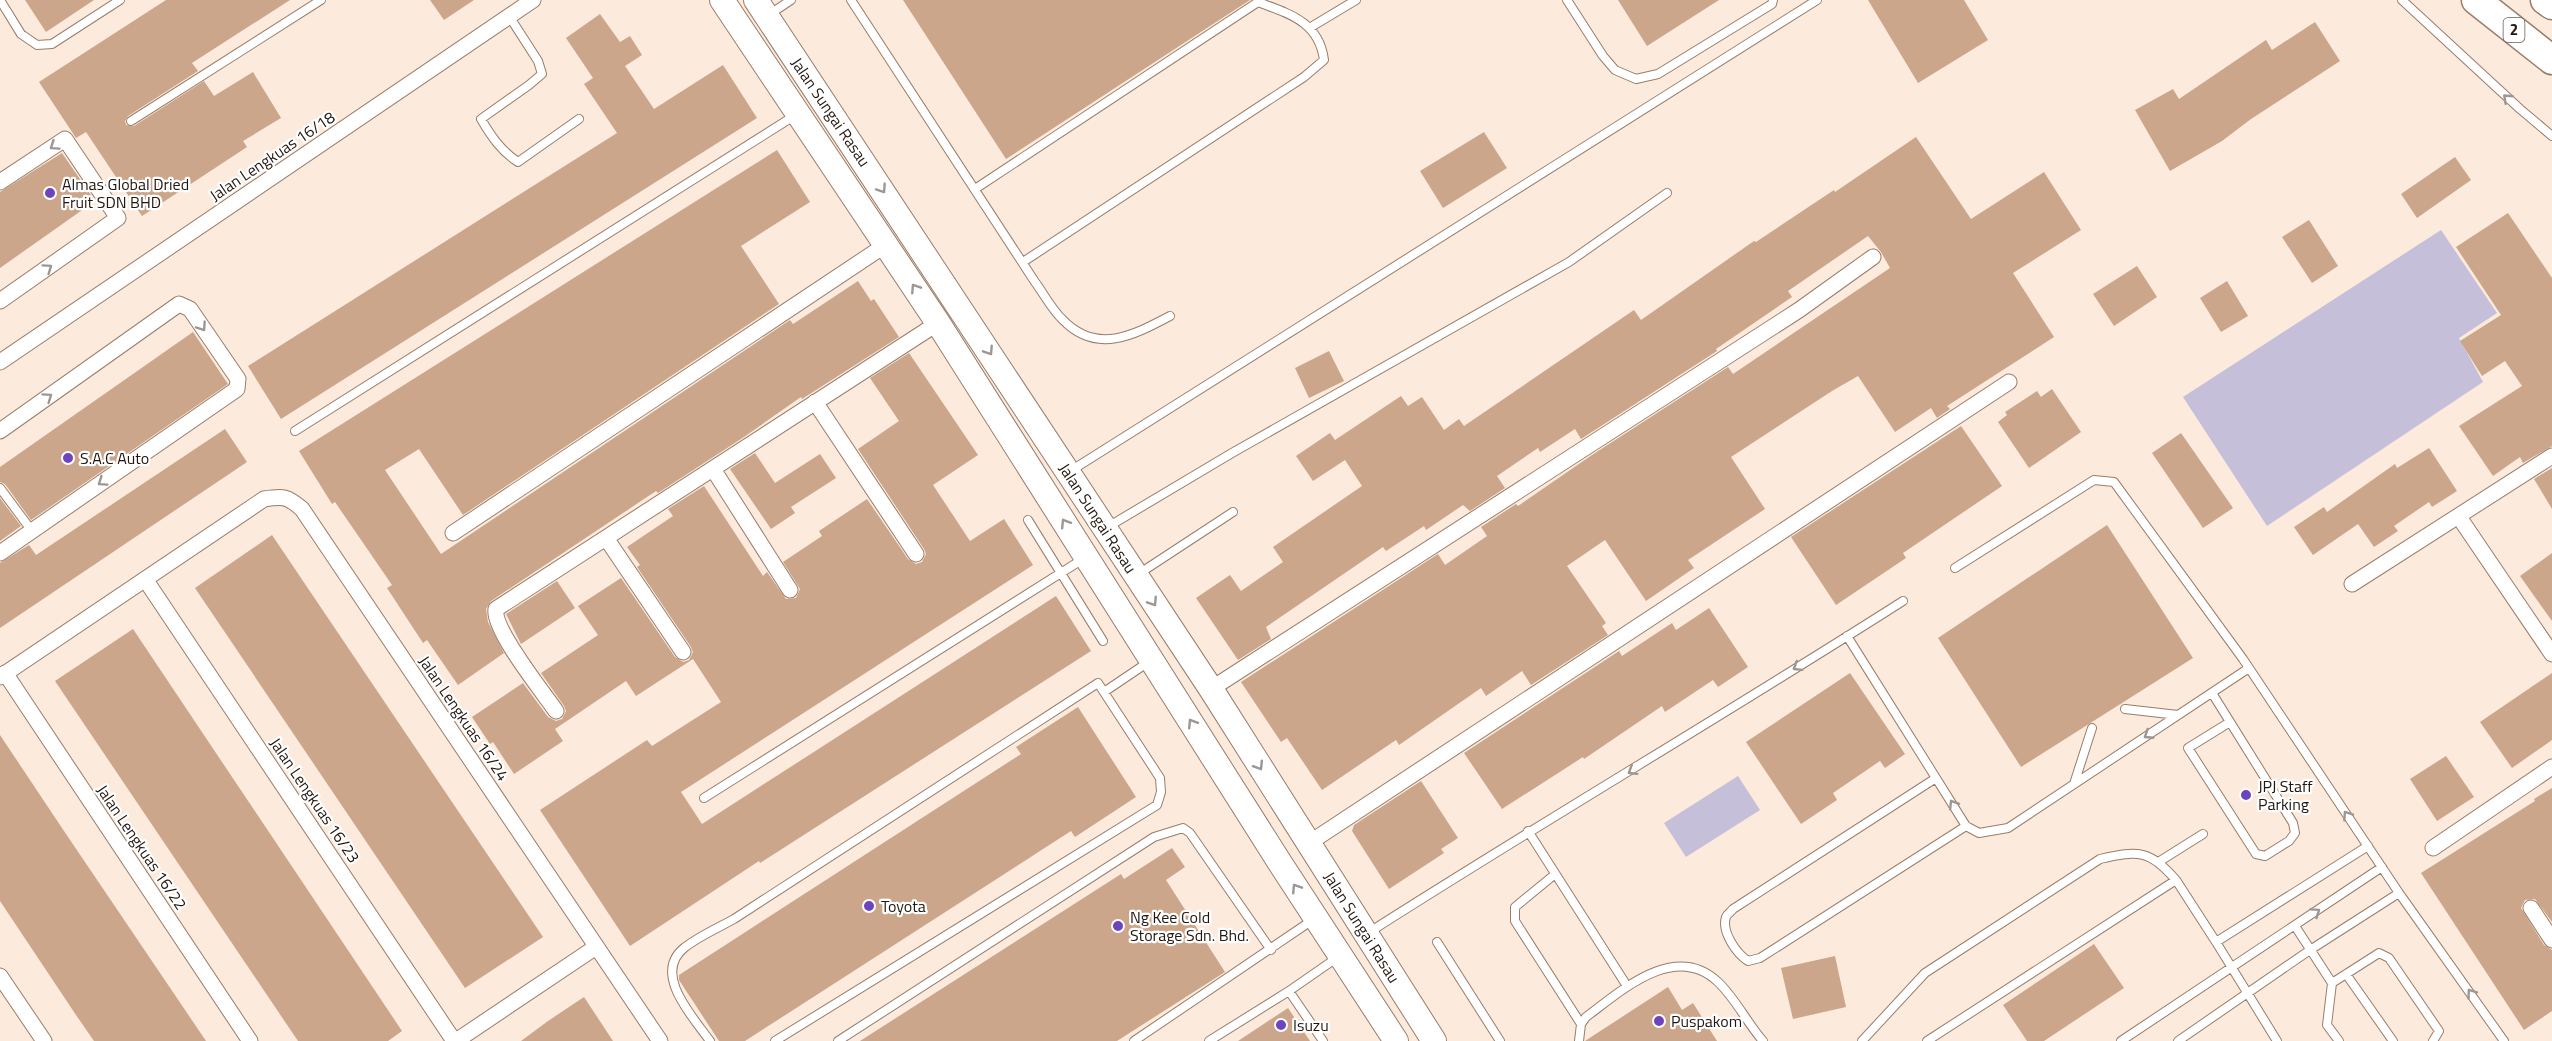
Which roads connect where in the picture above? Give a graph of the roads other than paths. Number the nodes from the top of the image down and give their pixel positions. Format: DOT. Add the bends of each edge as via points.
graph roads {
  1 [pos="0,0"];
  2 [pos="120,0"];
  3 [pos="321,0"];
  4 [pos="533,0"];
  5 [pos="722,0"];
  6 [pos="791,0"];
  7 [pos="851,0"];
  8 [pos="1356,0"];
  9 [pos="1567,0"];
  10 [pos="1773,0"];
  11 [pos="1817,0"];
  12 [pos="2402,0"];
  13 [pos="2476,0"];
  14 [pos="2545,0"];
  15 [pos="2552,5"];
  16 [pos="761,8"];
  17 [pos="509,16"];
  18 [pos="1311,27"];
  19 [pos="2552,60"];
  20 [pos="798,113"];
  21 [pos="579,119"];
  22 [pos="131,121"];
  23 [pos="2552,136"];
  24 [pos="0,183"];
  25 [pos="975,189"];
  26 [pos="1667,193"];
  27 [pos="887,244"];
  28 [pos="1873,258"];
  29 [pos="1023,262"];
  30 [pos="0,301"];
  31 [pos="1170,316"];
  32 [pos="938,323"];
  33 [pos="0,362"];
  34 [pos="2009,382"];
  35 [pos="815,402"];
  36 [pos="0,431"];
  37 [pos="295,431"];
  38 [pos="2552,456"];
  39 [pos="713,469"];
  40 [pos="1068,473"];
  41 [pos="0,488"];
  42 [pos="1233,512"];
  43 [pos="2459,517"];
  44 [pos="1028,520"];
  45 [pos="1105,528"];
  46 [pos="32,531"];
  47 [pos="453,533"];
  48 [pos="606,538"];
  49 [pos="0,553"];
  50 [pos="916,554"];
  51 [pos="1087,556"];
  52 [pos="1954,567"];
  53 [pos="1061,572"];
  54 [pos="1136,576"];
  55 [pos="145,579"];
  56 [pos="2352,584"];
  57 [pos="790,590"];
  58 [pos="1903,601"];
  59 [pos="1847,636"];
  60 [pos="1103,641"];
  61 [pos="683,652"];
  62 [pos="2552,654"];
  63 [pos="1152,660"];
  64 [pos="2249,668"];
  65 [pos="3,675"];
  66 [pos="1211,689"];
  67 [pos="1104,692"];
  68 [pos="2212,693"];
  69 [pos="2125,709"];
  70 [pos="556,711"];
  71 [pos="2178,715"];
  72 [pos="2230,722"];
  73 [pos="2092,728"];
  74 [pos="2552,767"];
  75 [pos="1936,778"];
  76 [pos="2074,784"];
  77 [pos="704,798"];
  78 [pos="1966,826"];
  79 [pos="1528,831"];
  80 [pos="2203,834"];
  81 [pos="1309,843"];
  82 [pos="2368,846"];
  83 [pos="2433,848"];
  84 [pos="2160,861"];
  85 [pos="2382,867"];
  86 [pos="1554,875"];
  87 [pos="2176,880"];
  88 [pos="2399,893"];
  89 [pos="2531,908"];
  90 [pos="1315,918"];
  91 [pos="2295,926"];
  92 [pos="1367,934"];
  93 [pos="2552,940"];
  94 [pos="1437,942"];
  95 [pos="2216,942"];
  96 [pos="596,947"];
  97 [pos="1271,950"];
  98 [pos="2310,950"];
  99 [pos="1340,956"];
  100 [pos="2233,968"];
  101 [pos="2346,974"];
  102 [pos="0,976"];
  103 [pos="2332,983"];
  104 [pos="1627,986"];
  105 [pos="1289,991"];
  106 [pos="2248,994"];
  107 [pos="1581,1024"];
  108 [pos="44,1041"];
  109 [pos="249,1041"];
  110 [pos="455,1041"];
  111 [pos="660,1041"];
  112 [pos="710,1041"];
  113 [pos="775,1041"];
  114 [pos="838,1041"];
  115 [pos="1134,1041"];
  116 [pos="1209,1041"];
  117 [pos="1323,1041"];
  118 [pos="1396,1041"];
  119 [pos="1434,1041"];
  120 [pos="1500,1041"];
  121 [pos="1579,1041"];
  122 [pos="1763,1041"];
  123 [pos="1862,1041"];
  124 [pos="1928,1041"];
  125 [pos="2121,1041"];
  126 [pos="2178,1041"];
  127 [pos="2277,1041"];
  128 [pos="2339,1041"];
  129 [pos="2394,1041"];
  130 [pos="2433,1041"];
  131 [pos="2504,1041"];
  1 -- 2 [label="lane" via="21,34 37,45 52,44"];
  3 -- 22 [label="lane"];
  4 -- 17 [label="street, Jalan Lengkuas 16/18"];
  5 -- 20 [label="main road, Jalan Sungai Rasau"];
  6 -- 16 [label="lane"];
  7 -- 25 [label="lane"];
  8 -- 18 [label="lane"];
  9 -- 10 [label="lane" via="1615,70 1636,79 1658,74"];
  11 -- 40 [label="lane"];
  23 -- 12 [label="lane, one-way"];
  13 -- 19 [label="highway, 2"];
  14 -- 15 [label="highway"];
  16 -- 40 [label="main road, Jalan Sungai Rasau, one-way"];
  17 -- 21 [label="lane" via="542,74 481,119 490,134 505,154 518,162"];
  17 -- 33 [label="street, Jalan Lengkuas 16/18"];
  18 -- 25 [label="lane" via="1258,2"];
  18 -- 29 [label="lane" via="1322,45 1324,60 1304,77"];
  20 -- 27 [label="main road, Jalan Sungai Rasau"];
  20 -- 37 [label="lane"];
  30 -- 24 [label="street, one-way" via="118,218 65,140"];
  25 -- 29 [label="lane"];
  26 -- 45 [label="lane" via="1569,262"];
  32 -- 27 [label="main road, Jalan Sungai Rasau, one-way"];
  27 -- 47 [label="street"];
  28 -- 66 [label="street" via="1799,310"];
  29 -- 31 [label="lane" via="1063,321 1089,339 1111,340 1137,333"];
  32 -- 35 [label="street"];
  51 -- 32 [label="main road, Jalan Sungai Rasau, one-way"];
  34 -- 81 [label="street"];
  35 -- 39 [label="street"];
  35 -- 50 [label="street"];
  36 -- 46 [label="street, one-way" via="179,304 190,309 238,379 237,389"];
  38 -- 43 [label="street"];
  39 -- 48 [label="street"];
  39 -- 57 [label="street"];
  40 -- 45 [label="main road, Jalan Sungai Rasau"];
  41 -- 46 [label="lane"];
  42 -- 54 [label="lane"];
  43 -- 56 [label="street"];
  43 -- 62 [label="street"];
  44 -- 53 [label="lane"];
  45 -- 54 [label="main road, Jalan Sungai Rasau"];
  46 -- 49 [label="street"];
  48 -- 61 [label="street"];
  48 -- 70 [label="street" via="496,609 494,617 502,634"];
  51 -- 53 [label="lane"];
  51 -- 63 [label="main road, Jalan Sungai Rasau"];
  52 -- 64 [label="lane" via="2094,480 2114,482"];
  53 -- 60 [label="lane"];
  53 -- 77 [label="lane"];
  54 -- 66 [label="main road, Jalan Sungai Rasau, one-way"];
  55 -- 65 [label="street"];
  55 -- 96 [label="street, Jalan Lengkuas 16/24" via="264,499 290,499 302,509"];
  55 -- 110 [label="street, Jalan Lengkuas 16/23"];
  58 -- 59 [label="lane"];
  59 -- 75 [label="lane"];
  59 -- 79 [label="lane, one-way"];
  63 -- 67 [label="lane"];
  90 -- 63 [label="main road, Jalan Sungai Rasau, one-way"];
  64 -- 68 [label="lane"];
  82 -- 64 [label="lane, one-way"];
  65 -- 109 [label="street, Jalan Lengkuas 16/22"];
  66 -- 81 [label="main road, Jalan Sungai Rasau, one-way"];
  67 -- 112 [label="lane" via="1098,683 685,947 670,969 679,995"];
  67 -- 113 [label="lane" via="1160,778 1157,805"];
  68 -- 71 [label="lane"];
  68 -- 72 [label="lane"];
  69 -- 71 [label="lane"];
  71 -- 76 [label="lane, one-way"];
  72 -- 72 [label="lane" via="2293,823 2295,833 2289,841 2265,856 2256,854 2188,748"];
  73 -- 76 [label="lane"];
  74 -- 83 [label="street"];
  78 -- 75 [label="lane, one-way"];
  75 -- 78 [label="lane" via="1733,909 1726,918 1727,931 1739,955 1748,961 1760,958"];
  76 -- 78 [label="lane" via="2008,828 1979,832"];
  79 -- 86 [label="lane"];
  79 -- 92 [label="lane"];
  80 -- 84 [label="lane"];
  81 -- 92 [label="main road, Jalan Sungai Rasau"];
  82 -- 85 [label="lane"];
  82 -- 95 [label="lane"];
  84 -- 87 [label="lane"];
  84 -- 123 [label="lane" via="2128,852 2100,859 1925,973"];
  85 -- 88 [label="lane"];
  91 -- 85 [label="lane, one-way"];
  86 -- 104 [label="lane"];
  86 -- 107 [label="lane" via="1515,907 1513,913"];
  87 -- 95 [label="lane"];
  87 -- 124 [label="lane"];
  88 -- 98 [label="lane"];
  131 -- 88 [label="lane, one-way"];
  89 -- 93 [label="street"];
  90 -- 97 [label="lane"];
  90 -- 99 [label="main road, Jalan Sungai Rasau"];
  91 -- 98 [label="lane"];
  91 -- 100 [label="lane"];
  92 -- 119 [label="main road, Jalan Sungai Rasau"];
  94 -- 120 [label="lane"];
  95 -- 100 [label="lane"];
  96 -- 110 [label="street"];
  96 -- 111 [label="street, Jalan Lengkuas 16/24"];
  97 -- 114 [label="lane" via="1183,828 1154,837"];
  97 -- 115 [label="lane"];
  98 -- 103 [label="lane"];
  98 -- 106 [label="lane"];
  99 -- 105 [label="lane"];
  99 -- 118 [label="main road, Jalan Sungai Rasau"];
  100 -- 106 [label="lane"];
  100 -- 125 [label="lane"];
  101 -- 103 [label="lane"];
  101 -- 129 [label="lane"];
  101 -- 130 [label="lane" via="2379,953 2389,958 2439,1031"];
  102 -- 108 [label="street"];
  103 -- 128 [label="lane" via="2327,1025"];
  104 -- 107 [label="lane"];
  104 -- 122 [label="lane" via="1663,967 1704,972 1724,988"];
  105 -- 116 [label="lane"];
  105 -- 117 [label="lane"];
  106 -- 126 [label="lane"];
  106 -- 127 [label="lane"];
  107 -- 121 [label="lane"];
}
